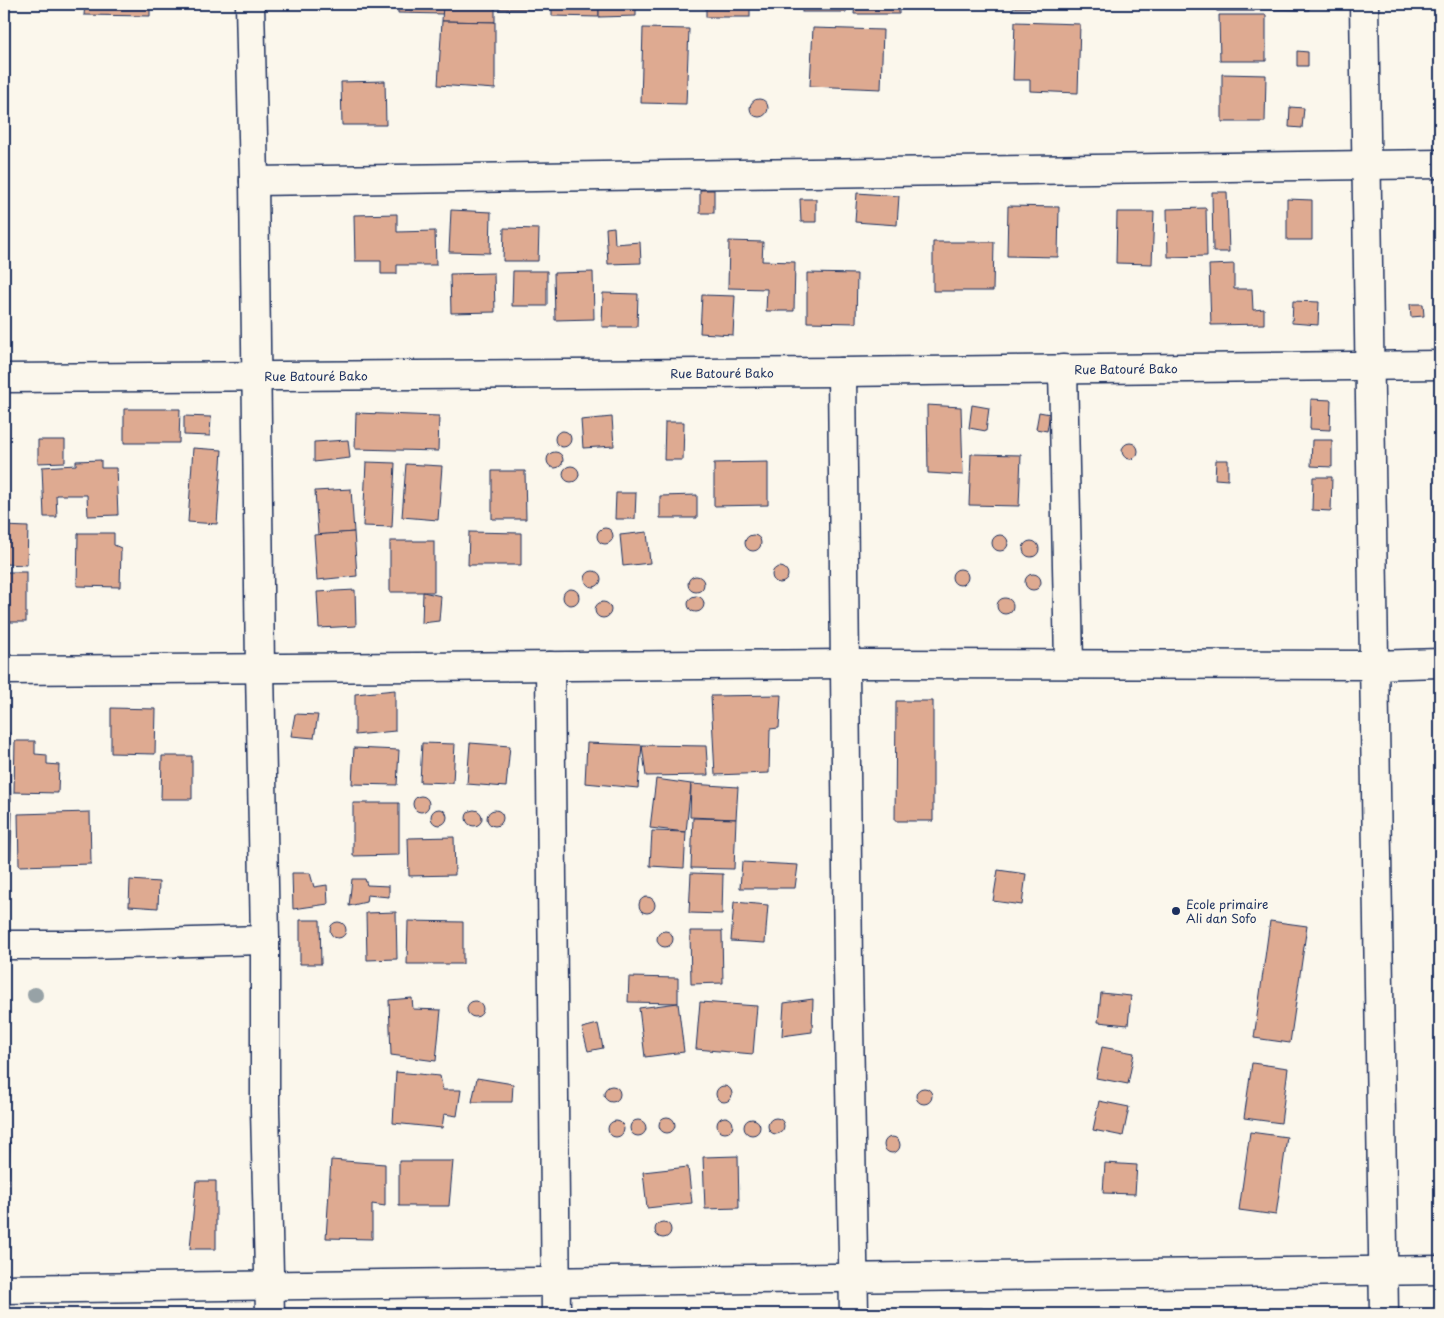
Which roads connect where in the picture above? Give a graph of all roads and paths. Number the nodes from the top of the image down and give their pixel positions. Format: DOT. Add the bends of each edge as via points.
graph roads {
  1 [pos="250,4"];
  2 [pos="1364,4"];
  3 [pos="1440,164"];
  4 [pos="1367,165"];
  5 [pos="254,181"];
  6 [pos="1440,365"];
  7 [pos="1369,366"];
  8 [pos="1063,369"];
  9 [pos="842,372"];
  10 [pos="256,376"];
  11 [pos="4,378"];
  12 [pos="1440,663"];
  13 [pos="845,664"];
  14 [pos="1069,664"];
  15 [pos="1374,665"];
  16 [pos="550,666"];
  17 [pos="260,668"];
  18 [pos="4,670"];
  19 [pos="264,940"];
  20 [pos="4,945"];
  21 [pos="1440,1270"];
  22 [pos="1384,1271"];
  23 [pos="854,1277"];
  24 [pos="556,1282"];
  25 [pos="270,1287"];
  26 [pos="4,1290"];
  27 [pos="270,1314"];
  28 [pos="556,1314"];
  29 [pos="854,1314"];
  30 [pos="1384,1314"];
  1 -- 5 [label="street"];
  2 -- 4 [label="street"];
  3 -- 4 [label="street"];
  4 -- 5 [label="street"];
  4 -- 7 [label="street"];
  5 -- 10 [label="street"];
  6 -- 7 [label="street, Rue Batouré Bako"];
  7 -- 8 [label="street, Rue Batouré Bako"];
  7 -- 15 [label="street"];
  8 -- 9 [label="street, Rue Batouré Bako"];
  8 -- 14 [label="street"];
  9 -- 10 [label="street, Rue Batouré Bako"];
  9 -- 13 [label="street"];
  10 -- 11 [label="street, Rue Batouré Bako"];
  10 -- 17 [label="street"];
  12 -- 15 [label="street"];
  13 -- 14 [label="street"];
  13 -- 16 [label="street"];
  13 -- 23 [label="street"];
  14 -- 15 [label="street"];
  15 -- 22 [label="street"];
  16 -- 17 [label="street"];
  16 -- 24 [label="street"];
  17 -- 18 [label="street"];
  17 -- 19 [label="street"];
  19 -- 20 [label="street"];
  19 -- 25 [label="street"];
  21 -- 22 [label="street"];
  22 -- 23 [label="street"];
  22 -- 30 [label="street"];
  23 -- 24 [label="street"];
  23 -- 29 [label="street"];
  24 -- 25 [label="street"];
  24 -- 28 [label="street"];
  25 -- 26 [label="street"];
  25 -- 27 [label="street"];
}
